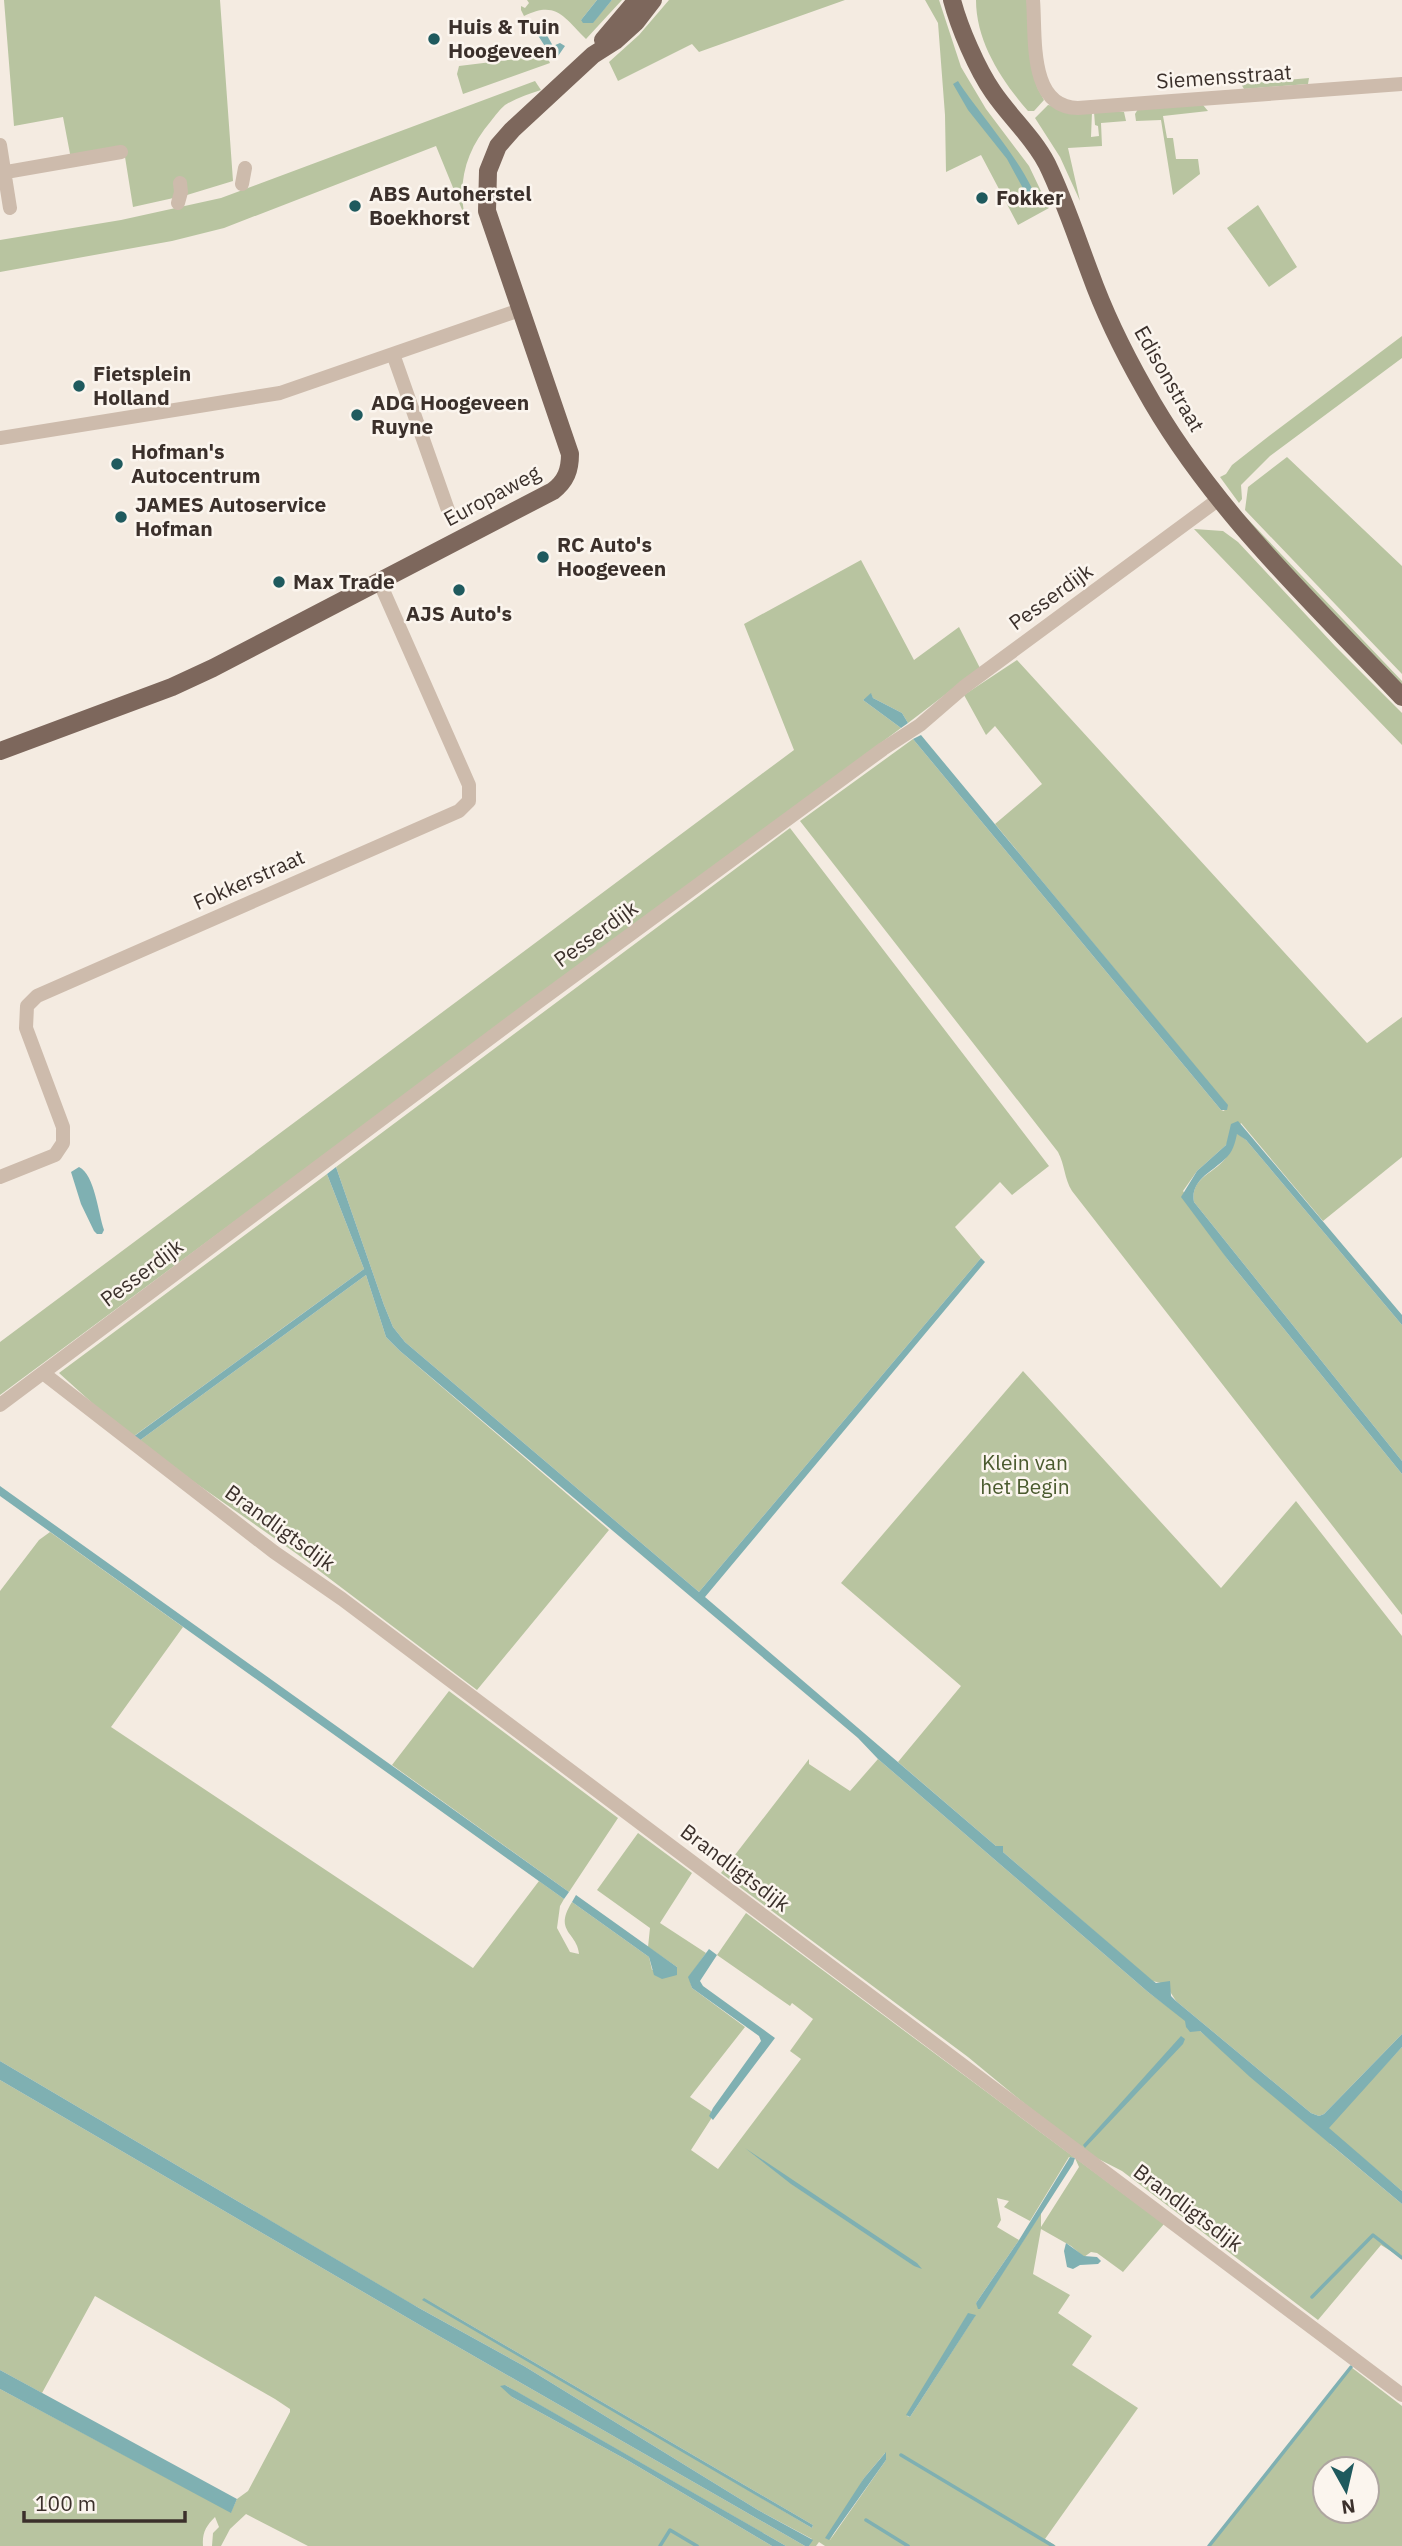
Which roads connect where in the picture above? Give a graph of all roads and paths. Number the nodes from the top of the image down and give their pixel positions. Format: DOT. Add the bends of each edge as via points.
graph roads {
  1 [pos="637,0"];
  2 [pos="653,0"];
  3 [pos="952,0"];
  4 [pos="964,0"];
  5 [pos="1033,0"];
  6 [pos="967,39"];
  7 [pos="593,55"];
  8 [pos="1402,84"];
  9 [pos="0,145"];
  10 [pos="121,152"];
  11 [pos="245,168"];
  12 [pos="2,172"];
  13 [pos="180,183"];
  14 [pos="243,184"];
  15 [pos="178,203"];
  16 [pos="10,208"];
  17 [pos="520,310"];
  18 [pos="393,354"];
  19 [pos="0,438"];
  20 [pos="1219,499"];
  21 [pos="448,510"];
  22 [pos="379,581"];
  23 [pos="1402,697"];
  24 [pos="0,751"];
  25 [pos="0,1177"];
  26 [pos="43,1373"];
  27 [pos="0,1405"];
  28 [pos="1402,2395"];
  1 -- 7 [label="main road, Europaweg"];
  2 -- 7 [label="main road, Europaweg" via="636,22"];
  3 -- 6 [label="main road, Edisonstraat"];
  4 -- 6 [label="main road, Edisonstraat"];
  5 -- 8 [label="street, Siemensstraat" via="1042,86 1051,99 1066,107"];
  6 -- 20 [label="main road, Edisonstraat" via="993,92 1045,162 1107,316 1145,391"];
  7 -- 17 [label="main road, Europaweg" via="512,130 498,146 488,171 486,211"];
  9 -- 12 [label="street"];
  10 -- 12 [label="street"];
  11 -- 14 [label="street"];
  12 -- 16 [label="street"];
  13 -- 15 [label="street"];
  17 -- 18 [label="street"];
  17 -- 22 [label="main road, Europaweg" via="570,454 567,475 553,491"];
  18 -- 19 [label="street" via="275,394"];
  18 -- 21 [label="street"];
  20 -- 23 [label="main road, Edisonstraat"];
  20 -- 26 [label="street, Pesserdijk"];
  22 -- 24 [label="main road, Europaweg" via="172,687"];
  22 -- 25 [label="street, Fokkerstraat" via="469,785 469,801 459,811 37,996 27,1006 26,1028 63,1127 63,1143 55,1155"];
  26 -- 27 [label="street, Pesserdijk"];
  26 -- 28 [label="street, Brandligtsdijk" via="274,1552"];
}
